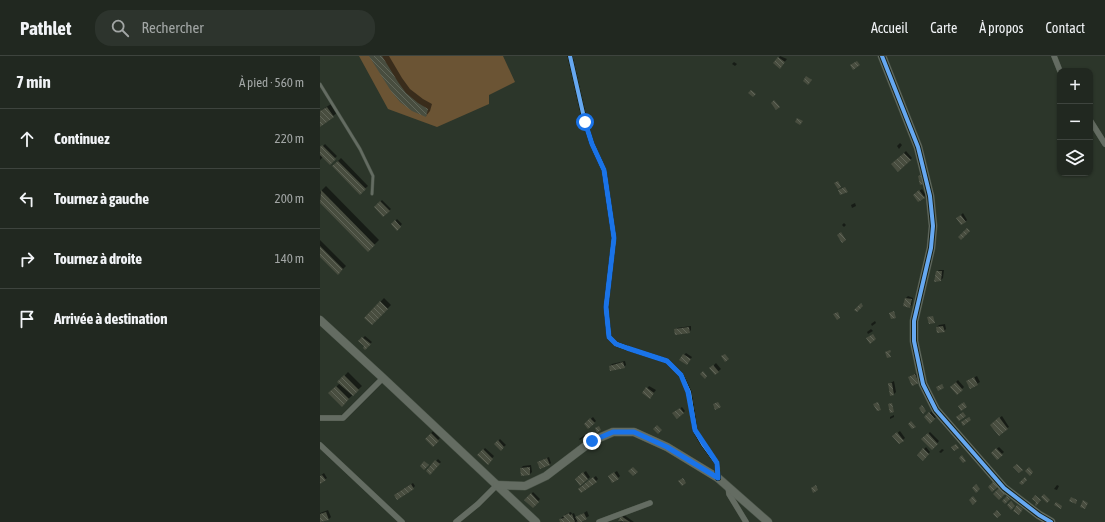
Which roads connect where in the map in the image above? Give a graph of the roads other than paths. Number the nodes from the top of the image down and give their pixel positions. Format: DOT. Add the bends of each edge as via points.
graph roads {
  1 [pos="570,56"];
  2 [pos="882,56"];
  3 [pos="1054,56"];
  4 [pos="1059,68"];
  5 [pos="320,84"];
  6 [pos="1093,125"];
  7 [pos="1105,144"];
  8 [pos="372,194"];
  9 [pos="320,320"];
  10 [pos="383,378"];
  11 [pos="320,418"];
  12 [pos="320,445"];
  13 [pos="718,478"];
  14 [pos="498,485"];
  15 [pos="728,486"];
  16 [pos="650,503"];
  17 [pos="402,522"];
  18 [pos="456,522"];
  19 [pos="536,522"];
  20 [pos="599,522"];
  21 [pos="746,522"];
  22 [pos="768,522"];
  23 [pos="1051,522"];
  1 -- 13 [label="street" via="587,129 604,170 614,238 606,307 609,337 616,344 667,361 681,375 688,392 695,430 717,463"];
  2 -- 23 [label="street" via="918,147 930,196 932,248 914,321 914,341 923,384 936,410 1004,488"];
  3 -- 4 [label="street"];
  5 -- 8 [label="lane" via="360,149 373,176"];
  6 -- 7 [label="street"];
  9 -- 10 [label="street"];
  10 -- 11 [label="street" via="344,418"];
  10 -- 14 [label="street"];
  12 -- 17 [label="street"];
  13 -- 14 [label="street" via="667,447 634,432 613,432 592,441 546,476 525,486"];
  13 -- 15 [label="street"];
  14 -- 18 [label="street"];
  14 -- 19 [label="street"];
  15 -- 21 [label="street" via="729,494"];
  15 -- 22 [label="street"];
  16 -- 20 [label="street"];
}
